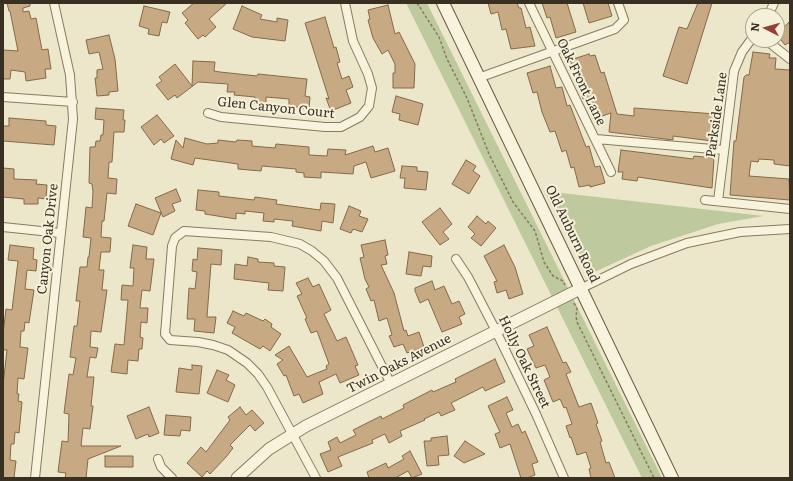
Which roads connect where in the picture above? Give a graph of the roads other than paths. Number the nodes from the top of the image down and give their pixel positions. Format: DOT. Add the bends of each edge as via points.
graph roads {
  1 [pos="54,3"];
  2 [pos="345,3"];
  3 [pos="444,3"];
  4 [pos="529,3"];
  5 [pos="618,3"];
  6 [pos="745,48"];
  7 [pos="776,48"];
  8 [pos="553,51"];
  9 [pos="790,59"];
  10 [pos="481,77"];
  11 [pos="3,97"];
  12 [pos="73,102"];
  13 [pos="208,113"];
  14 [pos="596,139"];
  15 [pos="724,150"];
  16 [pos="611,172"];
  17 [pos="705,200"];
  18 [pos="718,201"];
  19 [pos="790,209"];
  20 [pos="3,227"];
  21 [pos="790,229"];
  22 [pos="60,233"];
  23 [pos="456,259"];
  24 [pos="582,288"];
  25 [pos="496,331"];
  26 [pos="391,384"];
  27 [pos="293,434"];
  28 [pos="158,459"];
  29 [pos="35,478"];
  30 [pos="172,478"];
  31 [pos="237,478"];
  32 [pos="316,478"];
  33 [pos="564,478"];
  34 [pos="672,478"];
  1 -- 12 [label="street, Canyon Oak Drive" via="68,61"];
  2 -- 13 [label="street, Glen Canyon Court" via="353,41 372,88 369,106 360,117 341,127 325,127"];
  3 -- 10 [label="main road, Old Auburn Road"];
  4 -- 8 [label="street, Oak Front Lane"];
  5 -- 8 [label="street" via="624,20 615,29"];
  6 -- 15 [label="street, Parkside Lane" via="734,71"];
  7 -- 9 [label="street"];
  8 -- 10 [label="street"];
  8 -- 14 [label="street, Oak Front Lane"];
  10 -- 24 [label="main road, Old Auburn Road"];
  11 -- 12 [label="street"];
  12 -- 22 [label="street, Canyon Oak Drive"];
  14 -- 15 [label="street"];
  14 -- 16 [label="street, Oak Front Lane"];
  15 -- 18 [label="street, Parkside Lane"];
  17 -- 18 [label="street"];
  18 -- 19 [label="street"];
  20 -- 22 [label="street"];
  21 -- 24 [label="street" via="740,232 687,243 635,262"];
  22 -- 29 [label="street, Canyon Oak Drive"];
  23 -- 25 [label="street, Holly Oak Street"];
  24 -- 25 [label="street, Twin Oaks Avenue"];
  24 -- 34 [label="main road, Old Auburn Road"];
  25 -- 26 [label="street, Twin Oaks Avenue"];
  25 -- 33 [label="street, Holly Oak Street"];
  26 -- 27 [label="street, Twin Oaks Avenue"];
  26 -- 27 [label="street" via="337,278 324,261 312,252 300,244 271,237 184,231 179,233 172,246 165,334 170,340 213,345 241,358 263,380"];
  27 -- 31 [label="street, Twin Oaks Avenue" via="260,456"];
  27 -- 32 [label="street"];
  28 -- 30 [label="street" via="161,467"];
}
